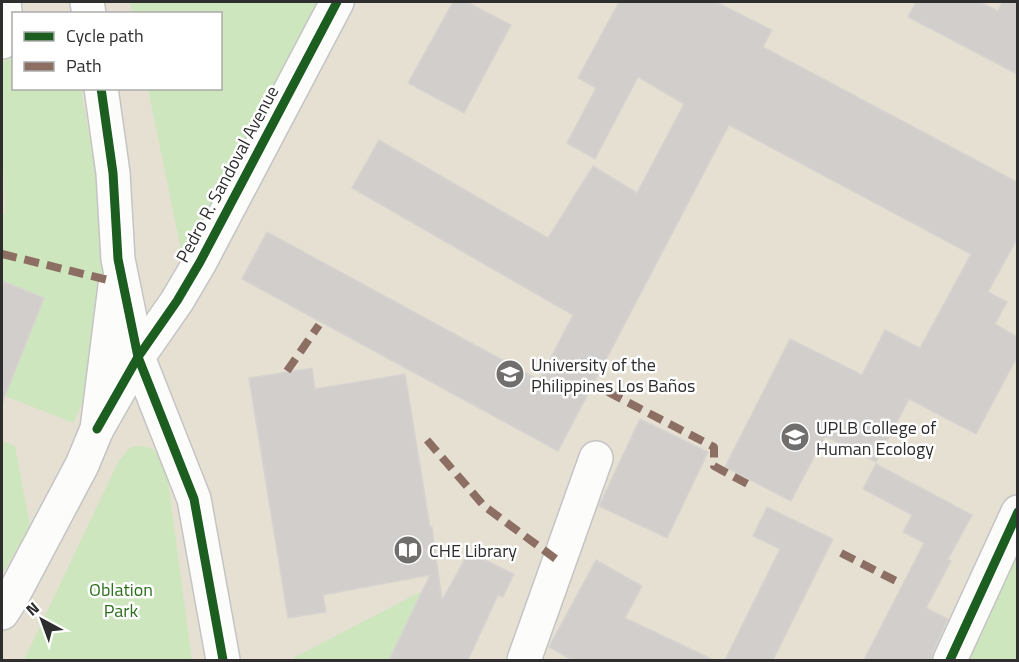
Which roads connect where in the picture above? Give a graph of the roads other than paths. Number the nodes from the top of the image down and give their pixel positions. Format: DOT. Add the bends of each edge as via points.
graph roads {
  1 [pos="4,2"];
  2 [pos="337,2"];
  3 [pos="2,42"];
  4 [pos="101,90"];
  5 [pos="118,259"];
  6 [pos="138,357"];
  7 [pos="97,429"];
  8 [pos="596,459"];
  9 [pos="1017,512"];
  10 [pos="2,614"];
  11 [pos="223,660"];
  12 [pos="524,660"];
  13 [pos="950,660"];
  1 -- 3 [label="street" via="7,30"];
  2 -- 6 [label="street, Pedro R. Sandoval Avenue" via="200,262"];
  4 -- 5 [label="street" via="113,173"];
  5 -- 6 [label="street"];
  5 -- 7 [label="street"];
  6 -- 7 [label="street, Pedro R. Sandoval Avenue"];
  6 -- 11 [label="street" via="194,499"];
  7 -- 10 [label="street" via="82,465"];
  8 -- 12 [label="street"];
  9 -- 13 [label="street"];
}
